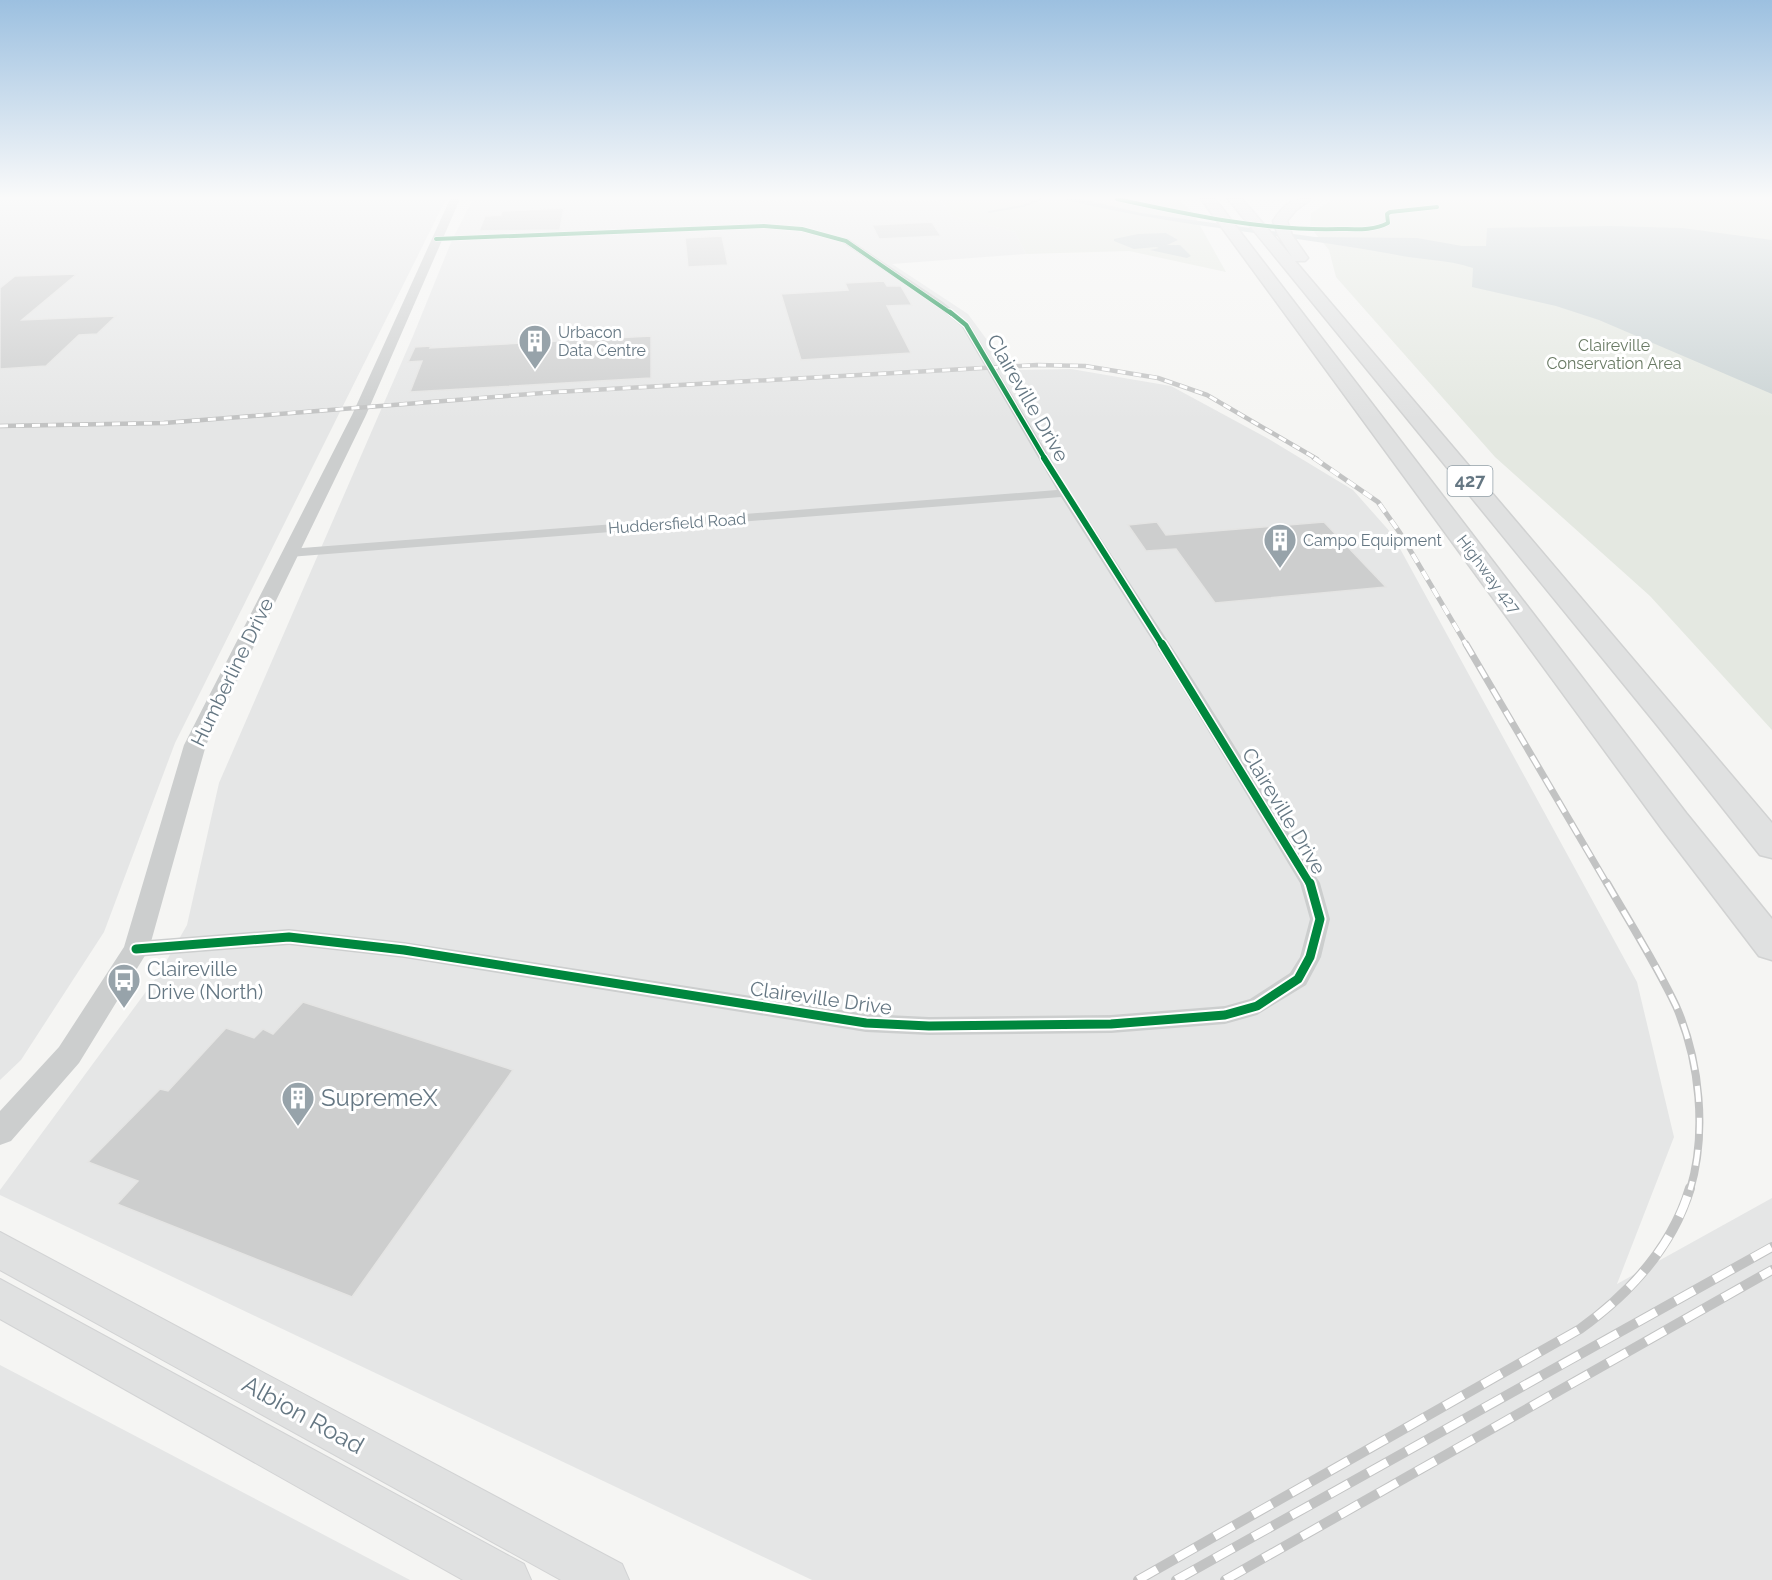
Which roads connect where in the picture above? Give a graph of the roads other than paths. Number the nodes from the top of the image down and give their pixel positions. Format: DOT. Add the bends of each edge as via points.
graph roads {
  1 [pos="421,273"];
  2 [pos="895,273"];
  3 [pos="1263,273"];
  4 [pos="1295,273"];
  5 [pos="1311,273"];
  6 [pos="1344,330"];
  7 [pos="1065,494"];
  8 [pos="289,553"];
  9 [pos="1772,846"];
  10 [pos="1772,946"];
  11 [pos="136,950"];
  12 [pos="0,1132"];
  13 [pos="0,1250"];
  14 [pos="0,1298"];
  15 [pos="508,1580"];
  16 [pos="606,1580"];
  1 -- 8 [label="street, Humberline Drive" via="359,416"];
  2 -- 7 [label="street, Claireville Drive" via="966,325"];
  3 -- 10 [label="highway, Highway 427 / 427"];
  4 -- 6 [label="highway, 427"];
  5 -- 6 [label="highway" via="1341,313"];
  6 -- 9 [label="highway, 427"];
  7 -- 8 [label="street, Huddersfield Road"];
  7 -- 11 [label="street, Claireville Drive" via="1310,883 1320,919 1310,957 1298,979 1257,1006 1225,1015 1112,1023 918,1026 866,1023 404,950 289,937"];
  8 -- 11 [label="street, Humberline Drive" via="195,746"];
  11 -- 12 [label="street, Humberline Drive" via="69,1055"];
  13 -- 16 [label="main road, Albion Road"];
  14 -- 15 [label="main road, Albion Road"];
}
